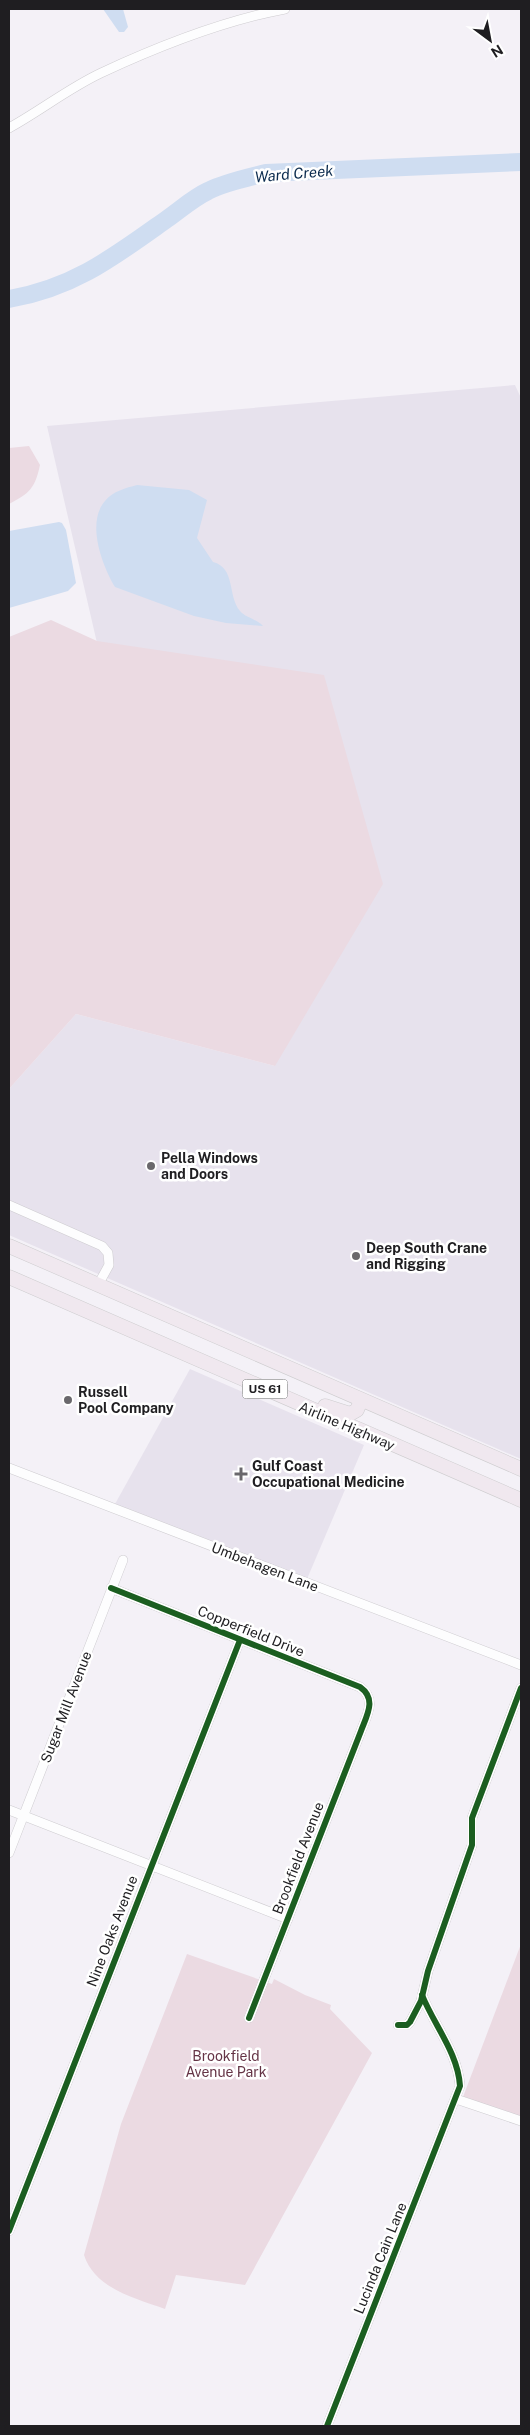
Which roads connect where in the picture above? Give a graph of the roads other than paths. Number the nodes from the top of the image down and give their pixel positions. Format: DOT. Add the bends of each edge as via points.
graph roads {
  1 [pos="285,9"];
  2 [pos="9,128"];
  3 [pos="9,1205"];
  4 [pos="9,1246"];
  5 [pos="9,1277"];
  6 [pos="98,1285"];
  7 [pos="157,1342"];
  8 [pos="361,1400"];
  9 [pos="9,1468"];
  10 [pos="521,1469"];
  11 [pos="521,1500"];
  12 [pos="123,1560"];
  13 [pos="112,1588"];
  14 [pos="240,1640"];
  15 [pos="521,1665"];
  16 [pos="521,1688"];
  17 [pos="370,1706"];
  18 [pos="9,1810"];
  19 [pos="24,1816"];
  20 [pos="9,1853"];
  21 [pos="151,1866"];
  22 [pos="288,1919"];
  23 [pos="422,1995"];
  24 [pos="249,2018"];
  25 [pos="398,2025"];
  26 [pos="456,2099"];
  27 [pos="521,2121"];
  28 [pos="9,2231"];
  29 [pos="327,2426"];
  1 -- 2 [label="street" via="237,21 100,74"];
  3 -- 6 [label="street" via="102,1246 108,1253 109,1265"];
  4 -- 6 [label="highway, US 61"];
  5 -- 7 [label="highway, Airline Highway / US 61"];
  6 -- 8 [label="highway, US 61"];
  7 -- 8 [label="highway" via="220,1361 342,1414 353,1413"];
  7 -- 11 [label="highway, Airline Highway / US 61"];
  8 -- 10 [label="highway, US 61"];
  9 -- 15 [label="street, Umbehagen Lane"];
  12 -- 13 [label="street, Sugar Mill Avenue"];
  13 -- 14 [label="street, Copperfield Drive"];
  13 -- 19 [label="street, Sugar Mill Avenue"];
  14 -- 17 [label="street, Copperfield Drive" via="360,1687 369,1697"];
  14 -- 21 [label="street, Nine Oaks Avenue"];
  16 -- 23 [label="street" via="472,1818 472,1845"];
  17 -- 22 [label="street, Brookfield Avenue"];
  18 -- 19 [label="street"];
  19 -- 20 [label="street, Sugar Mill Avenue"];
  19 -- 21 [label="street"];
  21 -- 22 [label="street"];
  21 -- 28 [label="street, Nine Oaks Avenue"];
  22 -- 24 [label="street, Brookfield Avenue"];
  23 -- 25 [label="street" via="410,2022"];
  23 -- 26 [label="street, Lucinda Cain Lane" via="457,2067 460,2086"];
  26 -- 27 [label="street"];
  26 -- 29 [label="street, Lucinda Cain Lane"];
}
